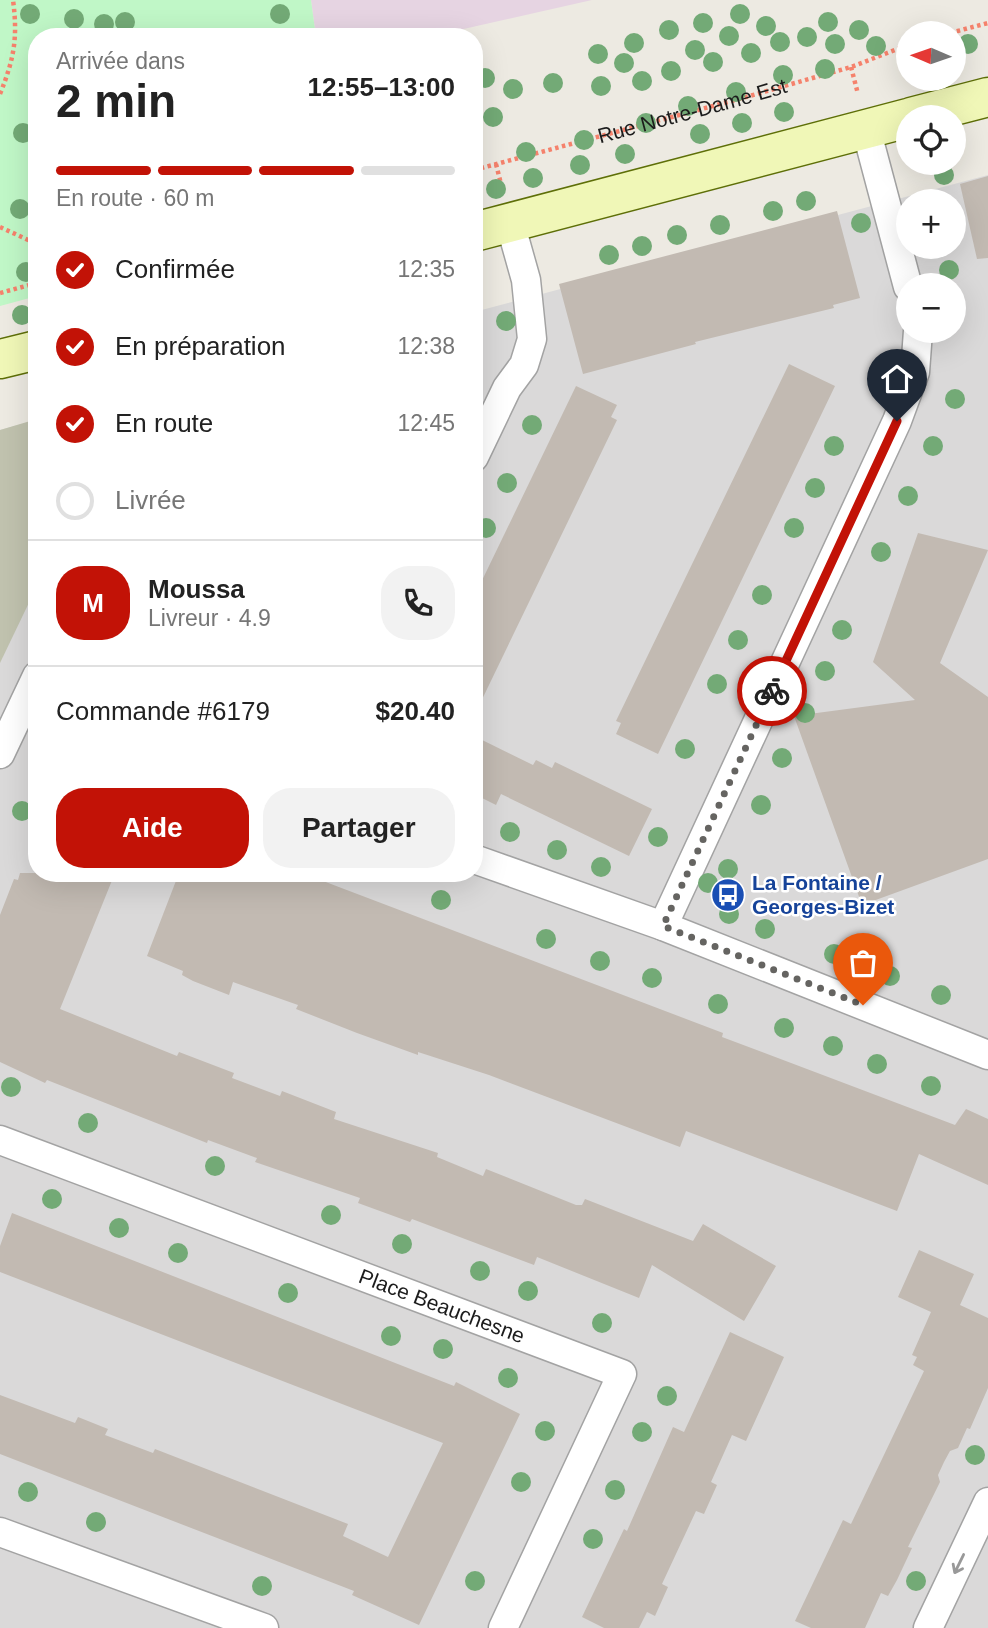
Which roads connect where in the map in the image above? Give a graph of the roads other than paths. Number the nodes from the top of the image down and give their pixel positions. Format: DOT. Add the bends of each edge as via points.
graph roads {
  1 [pos="988,97"];
  2 [pos="958,105"];
  3 [pos="862,112"];
  4 [pos="896,116"];
  5 [pos="496,215"];
  6 [pos="904,273"];
  7 [pos="917,343"];
  8 [pos="28,352"];
  9 [pos="0,359"];
  10 [pos="483,438"];
  11 [pos="28,700"];
  12 [pos="0,754"];
  13 [pos="483,862"];
  14 [pos="663,926"];
  15 [pos="988,1055"];
  16 [pos="0,1140"];
  17 [pos="988,1502"];
  18 [pos="0,1532"];
  19 [pos="264,1628"];
  20 [pos="503,1628"];
  21 [pos="928,1628"];
  1 -- 2 [label="main road"];
  3 -- 4 [label="main road"];
  3 -- 5 [label="main road"];
  3 -- 6 [label="street"];
  5 -- 10 [label="street" via="526,280 533,339 524,365 507,388"];
  7 -- 14 [label="street" via="915,372 897,421"];
  8 -- 9 [label="main road"];
  11 -- 12 [label="street"];
  13 -- 14 [label="street"];
  14 -- 15 [label="street"];
  16 -- 20 [label="street, Place Beauchesne" via="622,1374"];
  17 -- 21 [label="street, one-way"];
  18 -- 19 [label="street"];
}
